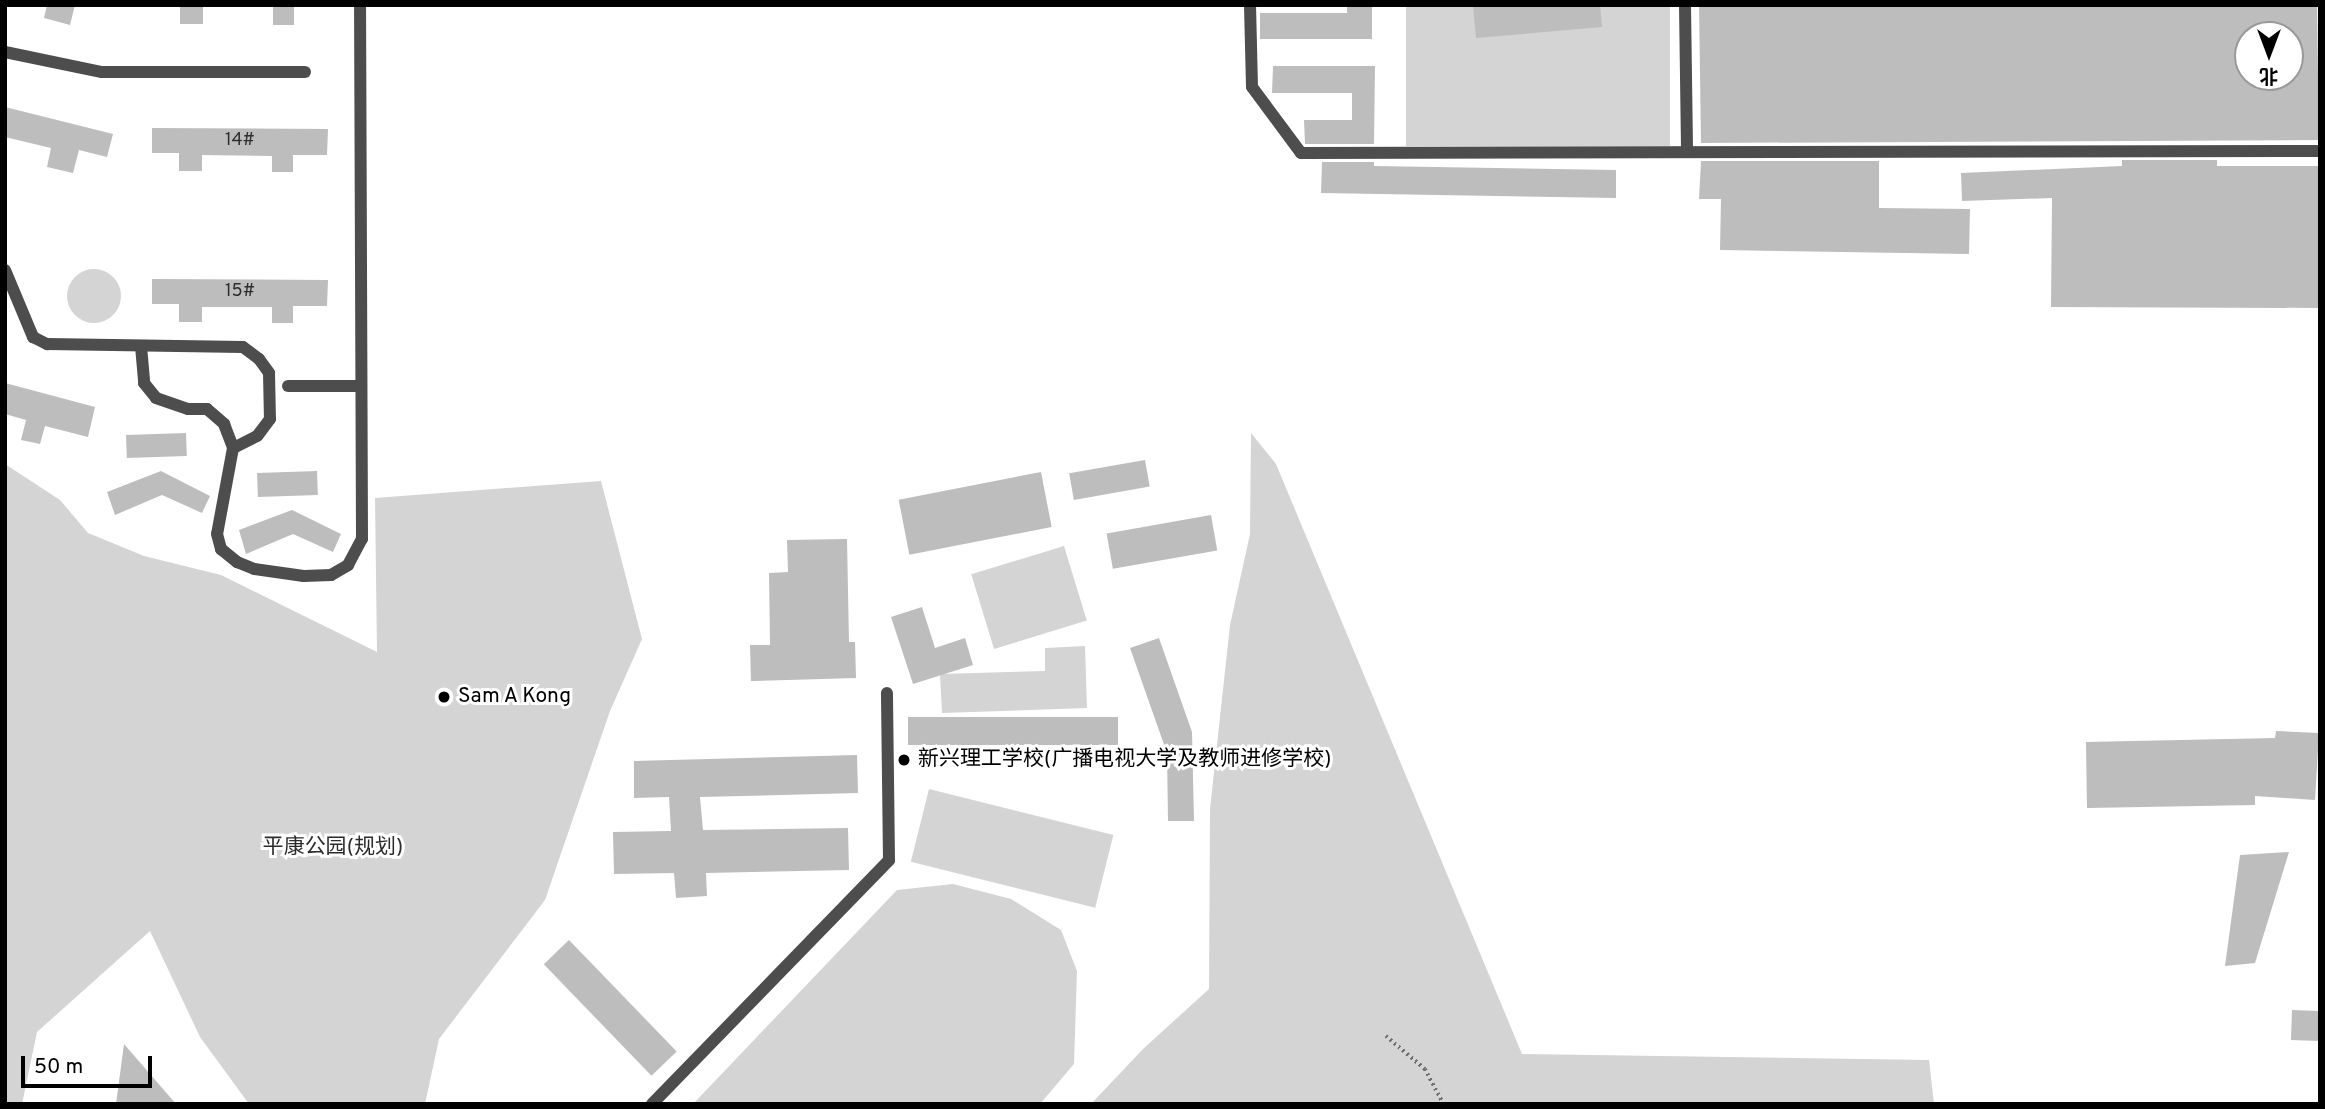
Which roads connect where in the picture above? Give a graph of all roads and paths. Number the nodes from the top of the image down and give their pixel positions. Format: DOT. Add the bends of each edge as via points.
graph roads {
  1 [pos="360,5"];
  2 [pos="1250,5"];
  3 [pos="1685,5"];
  4 [pos="5,52"];
  5 [pos="305,72"];
  6 [pos="2320,150"];
  7 [pos="1687,152"];
  8 [pos="5,270"];
  9 [pos="141,346"];
  10 [pos="288,386"];
  11 [pos="361,386"];
  12 [pos="233,448"];
  13 [pos="887,693"];
  14 [pos="1386,1036"];
  15 [pos="652,1104"];
  16 [pos="1444,1104"];
  1 -- 11 [label="lane"];
  2 -- 7 [label="lane" via="1252,87 1301,153"];
  3 -- 7 [label="lane"];
  4 -- 5 [label="lane" via="102,72"];
  6 -- 7 [label="lane"];
  8 -- 9 [label="lane" via="33,337 47,344"];
  9 -- 12 [label="lane" via="144,383 156,398 188,409 207,409 224,424"];
  9 -- 12 [label="lane" via="243,347 259,359 269,373 270,419 257,436"];
  10 -- 11 [label="lane"];
  11 -- 12 [label="lane" via="362,539 348,565 331,575 254,569 221,549 217,534"];
  13 -- 15 [label="lane" via="889,860"];
  14 -- 16 [label="path" via="1425,1069"];
}
